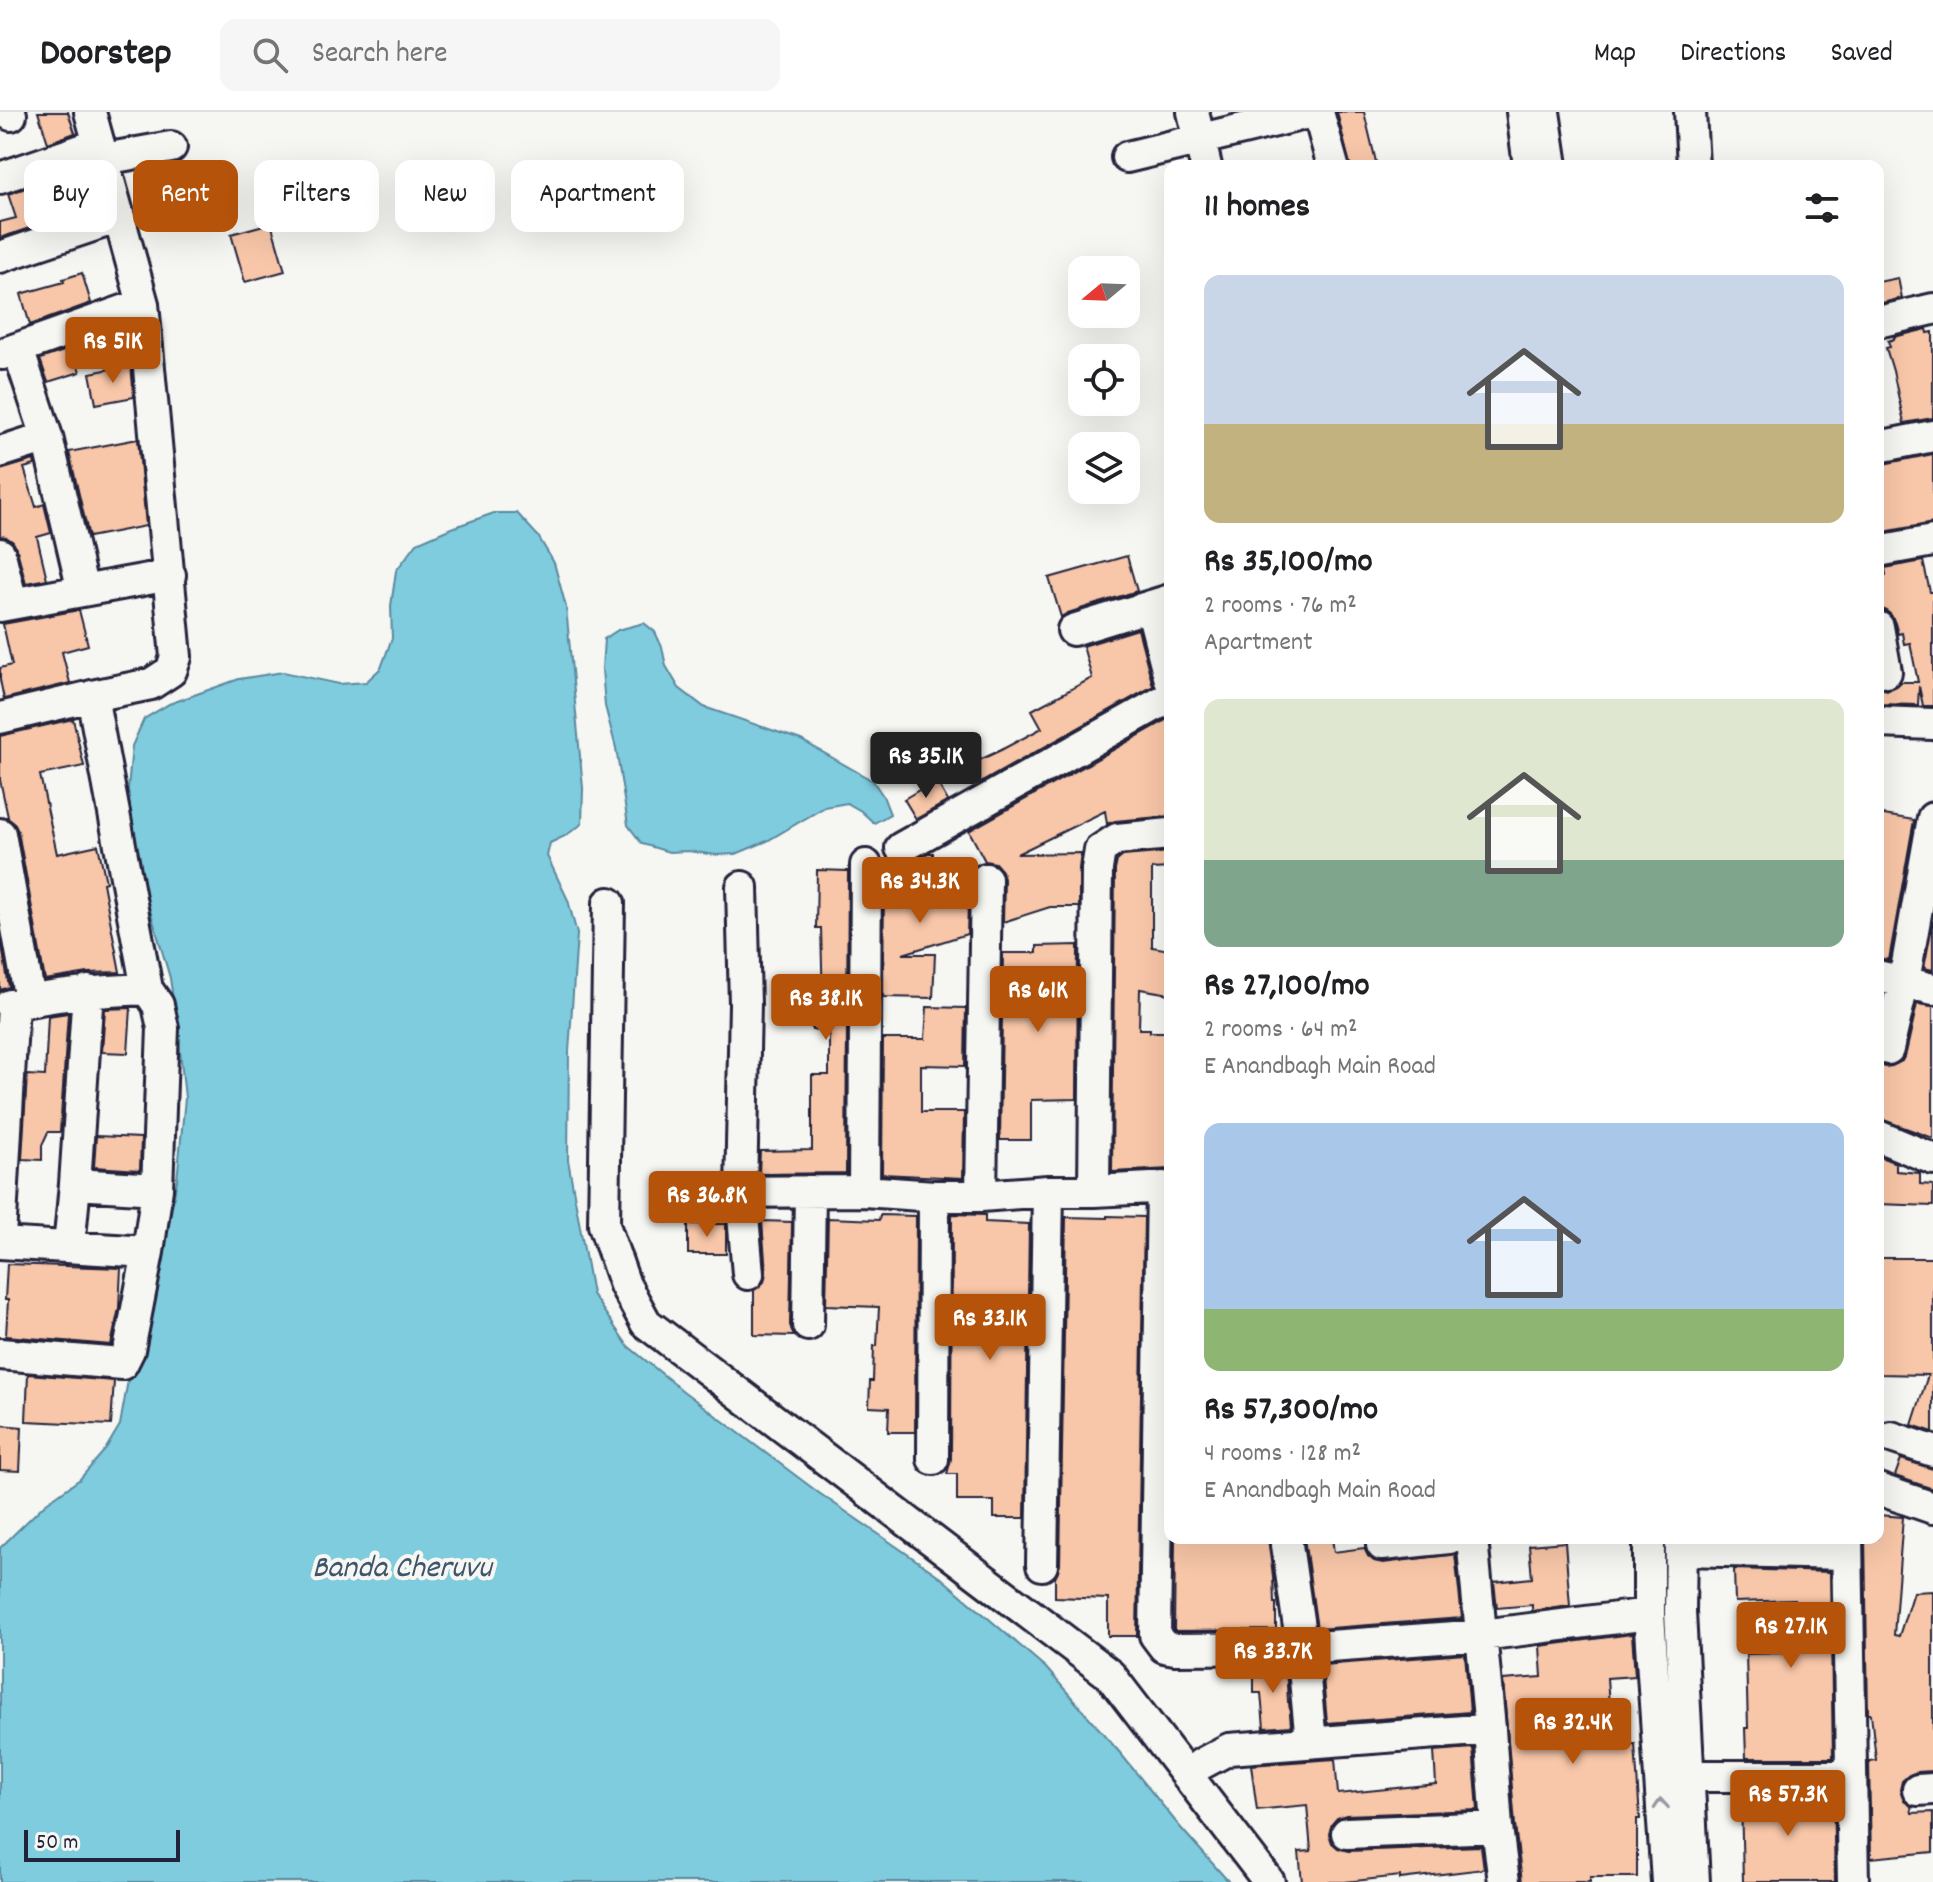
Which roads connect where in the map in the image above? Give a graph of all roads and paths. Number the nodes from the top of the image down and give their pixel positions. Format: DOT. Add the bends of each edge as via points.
graph roads {
  1 [pos="90,112"];
  2 [pos="1316,112"];
  3 [pos="1522,112"];
  4 [pos="1544,112"];
  5 [pos="1690,112"];
  6 [pos="1200,139"];
  7 [pos="171,147"];
  8 [pos="101,152"];
  9 [pos="1127,157"];
  10 [pos="1331,160"];
  11 [pos="1528,160"];
  12 [pos="1551,160"];
  13 [pos="1693,160"];
  14 [pos="0,178"];
  15 [pos="119,217"];
  16 [pos="0,257"];
  17 [pos="143,304"];
  18 [pos="1933,309"];
  19 [pos="1884,321"];
  20 [pos="9,352"];
  21 [pos="1933,436"];
  22 [pos="47,437"];
  23 [pos="1884,446"];
  24 [pos="0,452"];
  25 [pos="1933,541"];
  26 [pos="1884,550"];
  27 [pos="0,554"];
  28 [pos="170,575"];
  29 [pos="83,591"];
  30 [pos="1160,603"];
  31 [pos="6,604"];
  32 [pos="1073,630"];
  33 [pos="1164,634"];
  34 [pos="1884,661"];
  35 [pos="1886,672"];
  36 [pos="92,696"];
  37 [pos="1164,700"];
  38 [pos="0,718"];
  39 [pos="1884,722"];
  40 [pos="1933,724"];
  41 [pos="1933,818"];
  42 [pos="0,834"];
  43 [pos="1164,835"];
  44 [pos="901,848"];
  45 [pos="866,865"];
  46 [pos="986,879"];
  47 [pos="742,887"];
  48 [pos="609,903"];
  49 [pos="1891,979"];
  50 [pos="147,989"];
  51 [pos="1933,989"];
  52 [pos="88,991"];
  53 [pos="14,1004"];
  54 [pos="1888,1049"];
  55 [pos="1884,1139"];
  56 [pos="1933,1159"];
  57 [pos="75,1184"];
  58 [pos="1164,1187"];
  59 [pos="141,1188"];
  60 [pos="810,1191"];
  61 [pos="864,1191"];
  62 [pos="1048,1191"];
  63 [pos="1094,1191"];
  64 [pos="687,1192"];
  65 [pos="741,1192"];
  66 [pos="934,1196"];
  67 [pos="981,1196"];
  68 [pos="0,1240"];
  69 [pos="69,1247"];
  70 [pos="148,1252"];
  71 [pos="1164,1268"];
  72 [pos="748,1274"];
  73 [pos="808,1325"];
  74 [pos="0,1354"];
  75 [pos="1891,1437"];
  76 [pos="1933,1451"];
  77 [pos="933,1459"];
  78 [pos="1884,1491"];
  79 [pos="1933,1508"];
  80 [pos="1287,1544"];
  81 [pos="1392,1544"];
  82 [pos="1473,1544"];
  83 [pos="1649,1544"];
  84 [pos="1681,1544"];
  85 [pos="1382,1545"];
  86 [pos="1847,1546"];
  87 [pos="1042,1565"];
  88 [pos="1649,1614"];
  89 [pos="1482,1635"];
  90 [pos="1302,1648"];
  91 [pos="1490,1729"];
  92 [pos="1311,1742"];
  93 [pos="1201,1764"];
  94 [pos="1688,1776"];
  95 [pos="1851,1776"];
  96 [pos="1497,1827"];
  97 [pos="1347,1833"];
  98 [pos="1269,1882"];
  99 [pos="1504,1882"];
  100 [pos="1667,1882"];
  101 [pos="1694,1882"];
  102 [pos="1853,1882"];
  1 -- 8 [label="street"];
  2 -- 6 [label="street"];
  2 -- 10 [label="street"];
  3 -- 11 [label="street"];
  4 -- 12 [label="street"];
  5 -- 13 [label="street"];
  6 -- 9 [label="street"];
  7 -- 8 [label="street"];
  8 -- 14 [label="street"];
  8 -- 15 [label="street"];
  15 -- 16 [label="street"];
  15 -- 17 [label="street"];
  17 -- 20 [label="street"];
  17 -- 28 [label="street"];
  18 -- 19 [label="street"];
  20 -- 22 [label="street"];
  21 -- 23 [label="street"];
  22 -- 24 [label="street"];
  22 -- 29 [label="street"];
  25 -- 26 [label="street"];
  27 -- 31 [label="street"];
  28 -- 29 [label="street"];
  28 -- 36 [label="street" via="176,657 171,671 151,684"];
  29 -- 31 [label="street"];
  30 -- 32 [label="street"];
  30 -- 33 [label="street"];
  34 -- 35 [label="street"];
  36 -- 38 [label="street"];
  36 -- 50 [label="street"];
  37 -- 44 [label="street"];
  39 -- 40 [label="street"];
  41 -- 49 [label="street"];
  42 -- 53 [label="street"];
  43 -- 63 [label="street" via="1117,839 1100,850"];
  45 -- 61 [label="street"];
  46 -- 67 [label="street"];
  47 -- 65 [label="street"];
  48 -- 98 [label="street" via="604,1225 625,1285 646,1323 1110,1675"];
  49 -- 51 [label="street"];
  49 -- 54 [label="street"];
  50 -- 52 [label="street"];
  50 -- 70 [label="street" via="158,1005 163,1028 157,1189"];
  52 -- 53 [label="street"];
  52 -- 57 [label="street"];
  53 -- 68 [label="street"];
  55 -- 56 [label="street"];
  57 -- 59 [label="street"];
  57 -- 69 [label="street"];
  58 -- 63 [label="street"];
  60 -- 61 [label="street"];
  60 -- 65 [label="street"];
  60 -- 73 [label="street"];
  61 -- 66 [label="street"];
  62 -- 63 [label="street"];
  62 -- 67 [label="street"];
  62 -- 87 [label="street"];
  64 -- 65 [label="street"];
  65 -- 72 [label="street"];
  66 -- 67 [label="street"];
  66 -- 77 [label="street"];
  68 -- 69 [label="street"];
  69 -- 70 [label="street"];
  70 -- 74 [label="street" via="122,1364"];
  71 -- 90 [label="street" via="1155,1635 1164,1647 1175,1649"];
  75 -- 76 [label="street"];
  78 -- 79 [label="street"];
  80 -- 90 [label="street"];
  81 -- 85 [label="street"];
  82 -- 89 [label="street"];
  83 -- 88 [label="street"];
  84 -- 86 [label="street"];
  84 -- 94 [label="street"];
  86 -- 95 [label="street"];
  88 -- 89 [label="street"];
  100 -- 88 [label="street, one-way"];
  89 -- 90 [label="street"];
  89 -- 91 [label="street"];
  90 -- 92 [label="street"];
  91 -- 92 [label="street"];
  91 -- 96 [label="street"];
  92 -- 93 [label="street" via="1229,1749"];
  94 -- 95 [label="street"];
  94 -- 101 [label="street"];
  95 -- 102 [label="street"];
  96 -- 97 [label="street"];
  96 -- 99 [label="street"];
}
